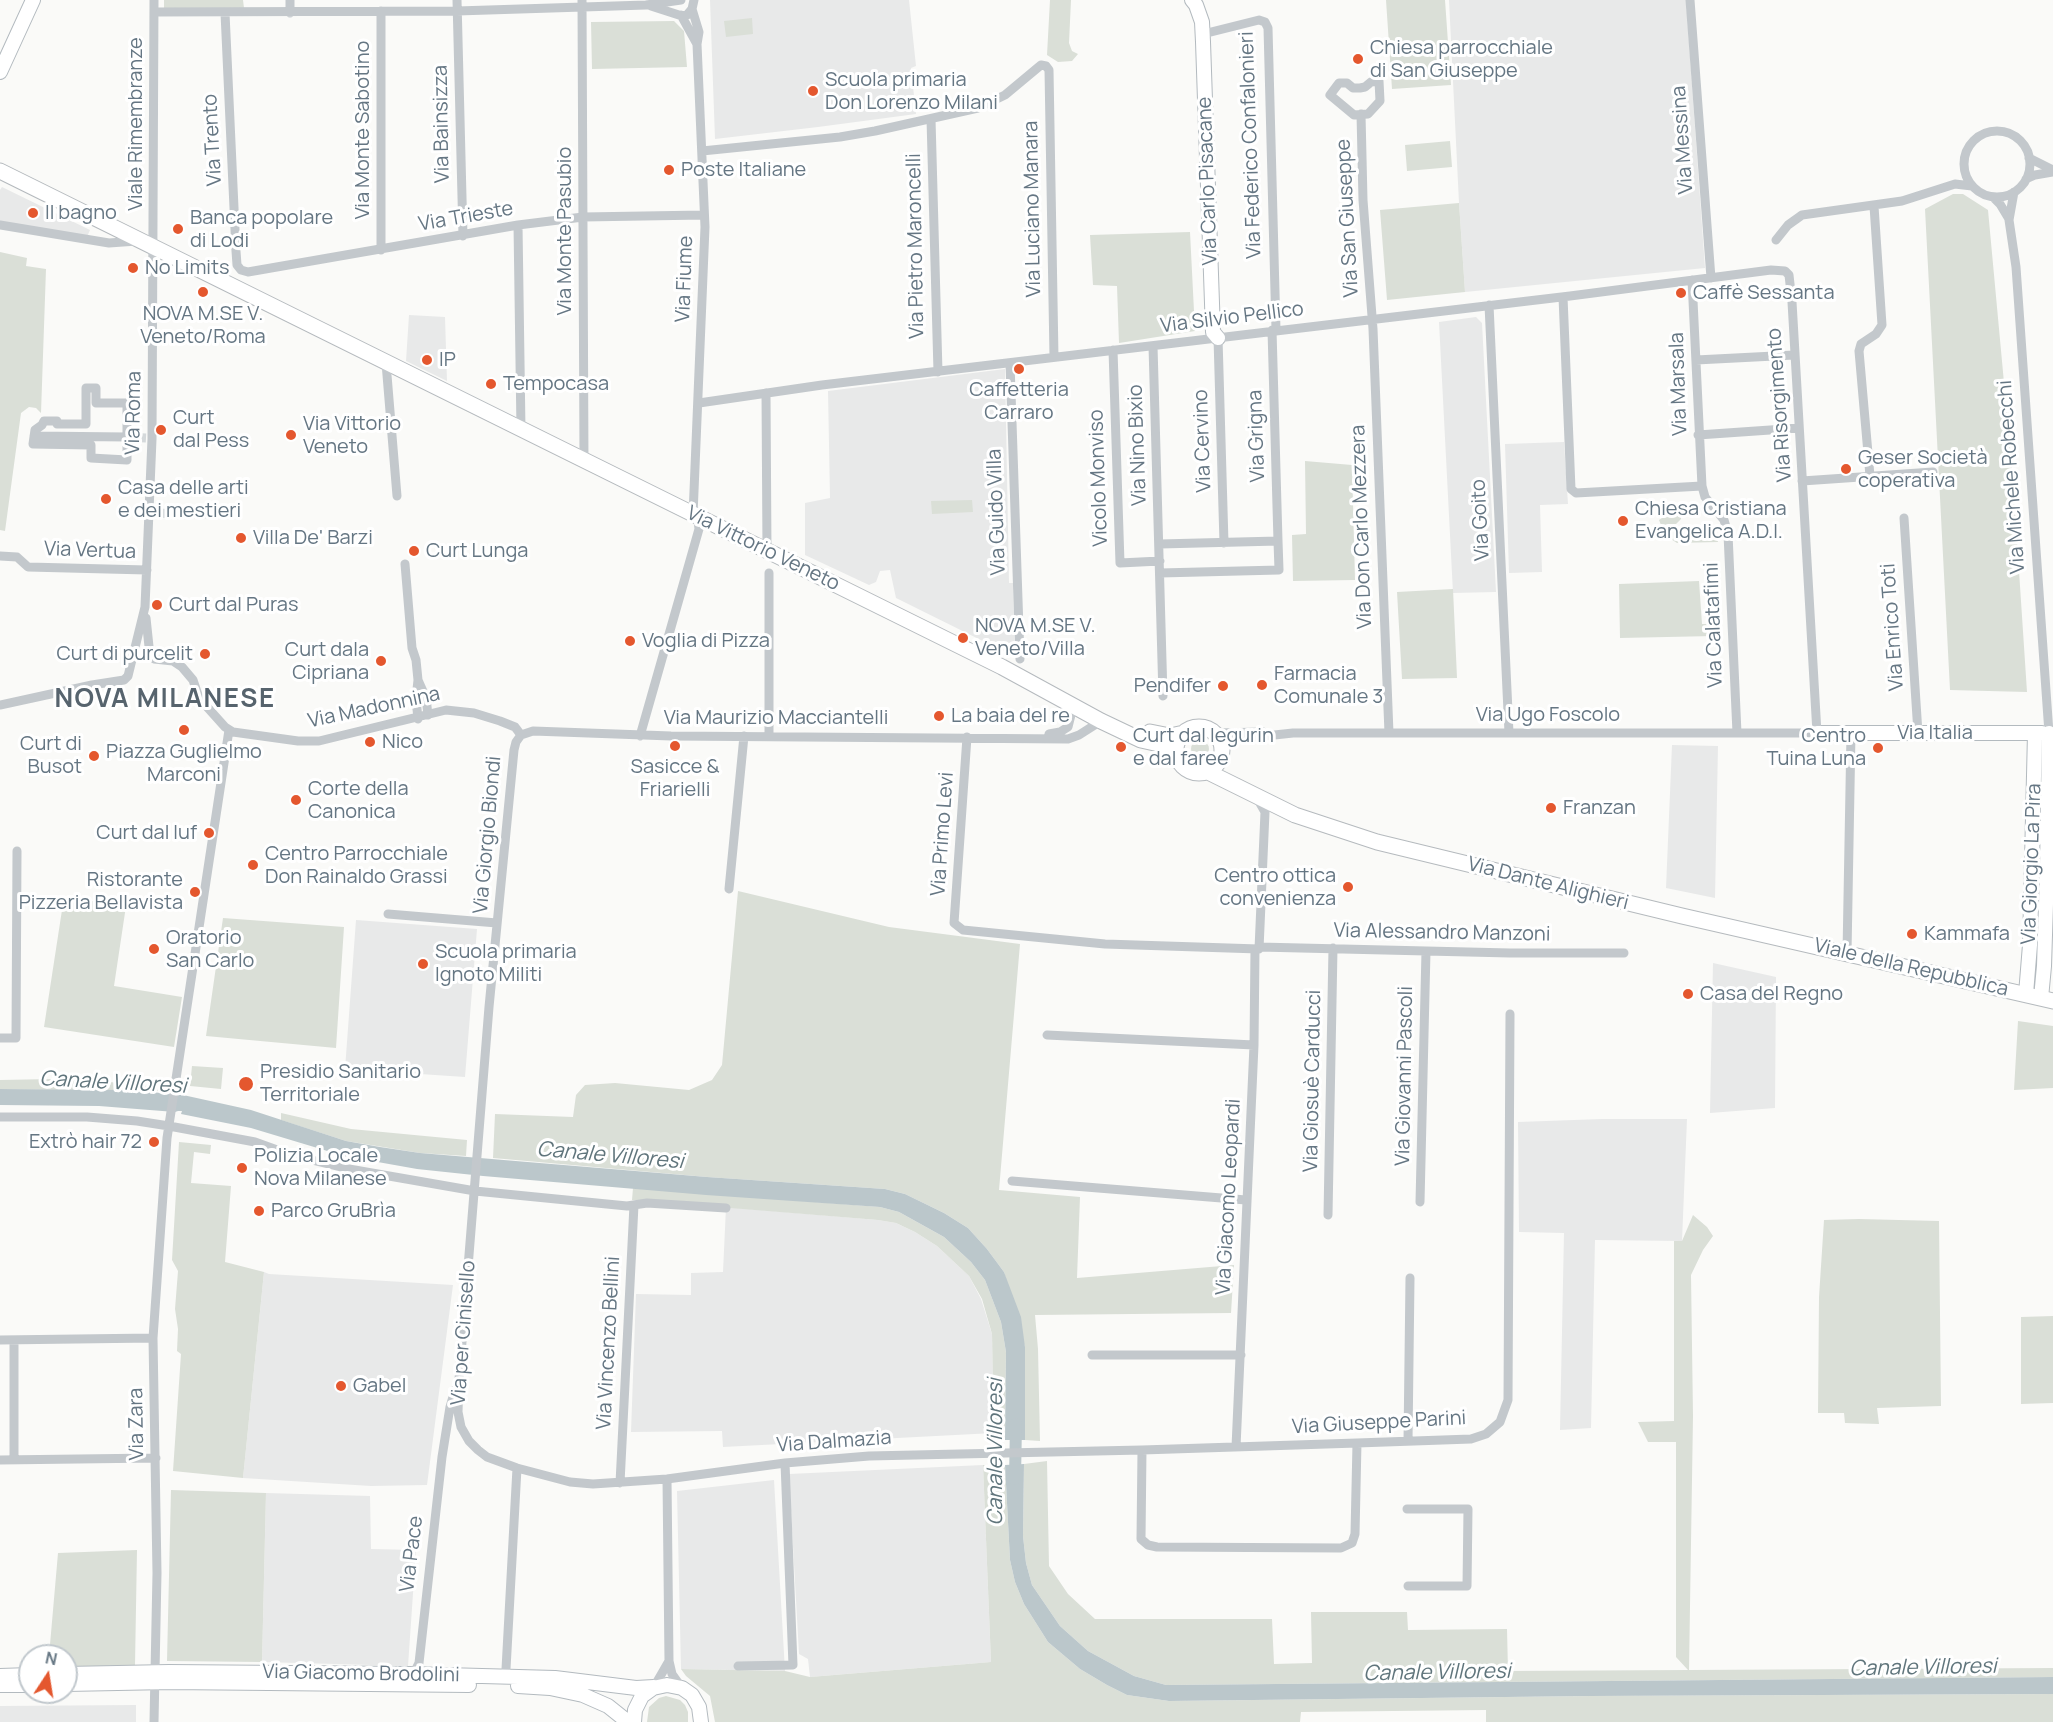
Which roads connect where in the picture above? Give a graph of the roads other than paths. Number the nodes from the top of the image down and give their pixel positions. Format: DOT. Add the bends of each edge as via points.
graph roads {
  1 [pos="33,0"];
  2 [pos="154,0"];
  3 [pos="290,0"];
  4 [pos="361,0"];
  5 [pos="457,0"];
  6 [pos="680,0"];
  7 [pos="1192,0"];
  8 [pos="1207,0"];
  9 [pos="1690,0"];
  10 [pos="582,4"];
  11 [pos="691,4"];
  12 [pos="646,5"];
  13 [pos="361,11"];
  14 [pos="381,11"];
  15 [pos="457,11"];
  16 [pos="154,12"];
  17 [pos="225,13"];
  18 [pos="290,13"];
  19 [pos="680,15"];
  20 [pos="1202,28"];
  21 [pos="697,44"];
  22 [pos="0,72"];
  23 [pos="1360,114"];
  24 [pos="931,119"];
  25 [pos="702,151"];
  26 [pos="2029,158"];
  27 [pos="1964,166"];
  28 [pos="0,171"];
  29 [pos="2053,171"];
  30 [pos="2026,179"];
  31 [pos="1972,186"];
  32 [pos="1941,187"];
  33 [pos="2014,192"];
  34 [pos="1993,197"];
  35 [pos="1874,206"];
  36 [pos="704,215"];
  37 [pos="583,216"];
  38 [pos="2009,220"];
  39 [pos="0,225"];
  40 [pos="519,225"];
  41 [pos="463,236"];
  42 [pos="1776,240"];
  43 [pos="147,244"];
  44 [pos="381,250"];
  45 [pos="237,265"];
  46 [pos="1771,270"];
  47 [pos="1711,278"];
  48 [pos="1692,280"];
  49 [pos="1563,297"];
  50 [pos="1489,305"];
  51 [pos="1372,319"];
  52 [pos="1274,330"];
  53 [pos="1218,338"];
  54 [pos="1153,346"];
  55 [pos="1113,350"];
  56 [pos="1794,355"];
  57 [pos="1054,357"];
  58 [pos="1696,360"];
  59 [pos="386,363"];
  60 [pos="1010,363"];
  61 [pos="938,372"];
  62 [pos="766,393"];
  63 [pos="699,404"];
  64 [pos="1799,428"];
  65 [pos="521,430"];
  66 [pos="1698,435"];
  67 [pos="34,436"];
  68 [pos="127,437"];
  69 [pos="584,462"];
  70 [pos="1933,472"];
  71 [pos="1870,477"];
  72 [pos="1803,481"];
  73 [pos="1702,486"];
  74 [pos="397,496"];
  75 [pos="150,513"];
  76 [pos="225,514"];
  77 [pos="693,515"];
  78 [pos="1904,518"];
  79 [pos="1278,541"];
  80 [pos="1224,543"];
  81 [pos="1160,544"];
  82 [pos="767,551"];
  83 [pos="0,556"];
  84 [pos="1160,561"];
  85 [pos="405,564"];
  86 [pos="147,570"];
  87 [pos="769,573"];
  88 [pos="1160,573"];
  89 [pos="145,607"];
  90 [pos="1020,659"];
  91 [pos="1010,671"];
  92 [pos="418,680"];
  93 [pos="1163,696"];
  94 [pos="0,705"];
  95 [pos="1073,707"];
  96 [pos="428,715"];
  97 [pos="418,719"];
  98 [pos="1101,721"];
  99 [pos="2043,730"];
  100 [pos="1184,733"];
  101 [pos="1215,733"];
  102 [pos="1389,733"];
  103 [pos="1737,733"];
  104 [pos="1817,733"];
  105 [pos="1851,733"];
  106 [pos="1918,733"];
  107 [pos="229,734"];
  108 [pos="1280,734"];
  109 [pos="1509,734"];
  110 [pos="521,735"];
  111 [pos="640,736"];
  112 [pos="744,736"];
  113 [pos="769,736"];
  114 [pos="967,737"];
  115 [pos="1032,737"];
  116 [pos="1177,753"];
  117 [pos="1221,754"];
  118 [pos="1206,771"];
  119 [pos="1257,797"];
  120 [pos="1329,825"];
  121 [pos="17,851"];
  122 [pos="729,889"];
  123 [pos="388,914"];
  124 [pos="497,923"];
  125 [pos="963,930"];
  126 [pos="1769,936"];
  127 [pos="1333,948"];
  128 [pos="1258,949"];
  129 [pos="1426,951"];
  130 [pos="1624,953"];
  131 [pos="1847,954"];
  132 [pos="2026,994"];
  133 [pos="2047,999"];
  134 [pos="1510,1014"];
  135 [pos="1047,1035"];
  136 [pos="0,1038"];
  137 [pos="1254,1045"];
  138 [pos="0,1117"];
  139 [pos="169,1126"];
  140 [pos="1012,1181"];
  141 [pos="475,1191"];
  142 [pos="1246,1200"];
  143 [pos="1420,1202"];
  144 [pos="634,1205"];
  145 [pos="726,1208"];
  146 [pos="1328,1215"];
  147 [pos="1410,1278"];
  148 [pos="153,1338"];
  149 [pos="0,1340"];
  150 [pos="14,1340"];
  151 [pos="1092,1355"];
  152 [pos="1240,1355"];
  153 [pos="459,1379"];
  154 [pos="465,1434"];
  155 [pos="446,1435"];
  156 [pos="1408,1441"];
  157 [pos="1357,1443"];
  158 [pos="1236,1447"];
  159 [pos="1142,1450"];
  160 [pos="1025,1452"];
  161 [pos="156,1458"];
  162 [pos="0,1460"];
  163 [pos="14,1460"];
  164 [pos="785,1463"];
  165 [pos="517,1468"];
  166 [pos="667,1479"];
  167 [pos="620,1483"];
  168 [pos="1407,1509"];
  169 [pos="1408,1586"];
  170 [pos="669,1661"];
  171 [pos="738,1666"];
  172 [pos="506,1669"];
  173 [pos="78,1674"];
  174 [pos="409,1674"];
  175 [pos="18,1675"];
  176 [pos="0,1676"];
  177 [pos="154,1677"];
  178 [pos="78,1683"];
  179 [pos="18,1684"];
  180 [pos="0,1685"];
  181 [pos="654,1687"];
  182 [pos="682,1688"];
  183 [pos="154,1722"];
  184 [pos="628,1722"];
  185 [pos="634,1722"];
  186 [pos="701,1722"];
  1 -- 22 [label="main road"];
  2 -- 16 [label="street, Viale Rimembranze"];
  3 -- 18 [label="street"];
  4 -- 13 [label="street"];
  5 -- 15 [label="street, Via Bainsizza"];
  6 -- 12 [label="street"];
  6 -- 19 [label="street, Via Fiume" via="675,6"];
  7 -- 20 [label="main road, Via Carlo Pisacane"];
  8 -- 20 [label="main road, Via Carlo Pisacane"];
  9 -- 47 [label="street, Via Messina"];
  10 -- 12 [label="street"];
  10 -- 15 [label="street"];
  10 -- 37 [label="street, Via Monte Pasubio"];
  11 -- 19 [label="street, Via Fiume" via="687,15"];
  11 -- 21 [label="street, Via Fiume" via="699,32"];
  12 -- 19 [label="street"];
  13 -- 14 [label="street"];
  13 -- 18 [label="street"];
  14 -- 15 [label="street"];
  14 -- 44 [label="street, Via Monte Sabotino"];
  15 -- 41 [label="street, Via Bainsizza"];
  16 -- 17 [label="street"];
  16 -- 43 [label="street, Viale Rimembranze"];
  17 -- 18 [label="street"];
  17 -- 45 [label="street, Via Trento"];
  19 -- 21 [label="street, Via Fiume"];
  20 -- 52 [label="street, Via Federico Confalonieri" via="1259,20 1268,28"];
  20 -- 53 [label="main road, Via Carlo Pisacane" via="1213,332"];
  21 -- 25 [label="street, Via Fiume"];
  23 -- 23 [label="street" via="1368,114 1380,101 1379,81 1353,88 1339,83 1329,95 1354,115"];
  23 -- 51 [label="street, Via San Giuseppe"];
  24 -- 25 [label="street" via="840,137"];
  24 -- 57 [label="street, Via Luciano Manara" via="978,108 1005,95 1041,65 1049,70"];
  24 -- 61 [label="street, Via Pietro Maroncelli"];
  25 -- 36 [label="street, Via Fiume"];
  26 -- 27 [label="street" via="2018,139 1998,131 1977,138 1965,155"];
  26 -- 29 [label="street"];
  26 -- 30 [label="street"];
  27 -- 31 [label="street"];
  27 -- 32 [label="street"];
  28 -- 43 [label="main road, Via Vittorio Veneto"];
  29 -- 30 [label="street"];
  30 -- 33 [label="street"];
  31 -- 32 [label="street"];
  31 -- 34 [label="street"];
  32 -- 35 [label="street"];
  33 -- 34 [label="street"];
  33 -- 38 [label="street, Via Michele Robecchi"];
  34 -- 38 [label="street, Via Michele Robecchi"];
  35 -- 42 [label="street" via="1802,215"];
  35 -- 71 [label="street" via="1882,325 1861,344 1859,351"];
  36 -- 37 [label="street, Via Trieste"];
  36 -- 63 [label="street, Via Fiume"];
  37 -- 40 [label="street, Via Trieste"];
  37 -- 69 [label="street, Via Monte Pasubio"];
  38 -- 99 [label="street, Via Michele Robecchi" via="2016,267"];
  39 -- 43 [label="street" via="109,243"];
  40 -- 41 [label="street, Via Trieste"];
  40 -- 65 [label="street"];
  41 -- 44 [label="street, Via Trieste"];
  43 -- 59 [label="main road, Via Vittorio Veneto"];
  43 -- 75 [label="street, Via Roma"];
  44 -- 45 [label="street, Via Trieste" via="248,272"];
  46 -- 47 [label="street, Via Silvio Pellico"];
  46 -- 56 [label="street, Via Risorgimento" via="1780,269 1789,275"];
  47 -- 48 [label="street, Via Silvio Pellico"];
  48 -- 49 [label="street, Via Silvio Pellico"];
  48 -- 58 [label="street, Via Marsala"];
  49 -- 50 [label="street, Via Silvio Pellico"];
  49 -- 73 [label="street" via="1571,489 1576,493"];
  50 -- 51 [label="street, Via Silvio Pellico"];
  50 -- 109 [label="street, Via Goito"];
  51 -- 52 [label="street, Via Silvio Pellico"];
  51 -- 102 [label="street, Via Don Carlo Mezzera"];
  52 -- 53 [label="street, Via Silvio Pellico"];
  52 -- 79 [label="street, Via Grigna"];
  53 -- 54 [label="street, Via Silvio Pellico"];
  53 -- 80 [label="street, Via Cervino"];
  54 -- 55 [label="street, Via Silvio Pellico"];
  54 -- 81 [label="street, Via Nino Bixio"];
  55 -- 57 [label="street, Via Silvio Pellico"];
  55 -- 84 [label="street, Vicolo Monviso" via="1120,563"];
  56 -- 58 [label="street"];
  56 -- 64 [label="street, Via Risorgimento"];
  57 -- 60 [label="street, Via Silvio Pellico"];
  58 -- 66 [label="street, Via Marsala"];
  59 -- 65 [label="main road, Via Vittorio Veneto"];
  59 -- 74 [label="street"];
  60 -- 61 [label="street, Via Silvio Pellico"];
  60 -- 90 [label="street, Via Guido Villa"];
  61 -- 62 [label="street, Via Silvio Pellico"];
  62 -- 63 [label="street, Via Silvio Pellico"];
  62 -- 82 [label="street"];
  63 -- 77 [label="street, Via Fiume"];
  64 -- 66 [label="street"];
  64 -- 72 [label="street, Via Risorgimento"];
  65 -- 69 [label="main road, Via Vittorio Veneto"];
  66 -- 73 [label="street, Via Marsala"];
  67 -- 68 [label="street"];
  67 -- 68 [label="street" via="33,444 91,445 91,458 127,460"];
  67 -- 68 [label="street" via="44,420 86,424 86,388 96,388 96,403 127,403"];
  69 -- 77 [label="main road, Via Vittorio Veneto"];
  70 -- 71 [label="street"];
  71 -- 72 [label="street"];
  72 -- 104 [label="street, Via Risorgimento"];
  73 -- 103 [label="street, Via Calatafimi" via="1705,497 1724,520 1728,534"];
  75 -- 76 [label="street"];
  75 -- 86 [label="street, Via Roma"];
  77 -- 82 [label="main road, Via Vittorio Veneto"];
  77 -- 111 [label="street, Via Fiume" via="699,525 698,537"];
  78 -- 106 [label="street, Via Enrico Toti"];
  79 -- 80 [label="street"];
  79 -- 88 [label="street" via="1279,570"];
  80 -- 81 [label="street"];
  81 -- 84 [label="street, Via Nino Bixio"];
  82 -- 91 [label="main road, Via Vittorio Veneto"];
  83 -- 86 [label="street, Via Vertua" via="17,557 28,567"];
  84 -- 88 [label="street, Via Nino Bixio"];
  85 -- 92 [label="street"];
  86 -- 89 [label="street, Via Roma"];
  87 -- 113 [label="street"];
  88 -- 93 [label="street, Via Nino Bixio"];
  89 -- 94 [label="street, Via Roma" via="128,675 122,681"];
  89 -- 107 [label="street" via="150,656 182,667 193,680 199,698"];
  91 -- 95 [label="main road, Via Vittorio Veneto"];
  91 -- 100 [label="main road, Via Vittorio Veneto" via="1138,729 1170,736"];
  92 -- 96 [label="street"];
  92 -- 97 [label="street"];
  95 -- 98 [label="main road, Via Vittorio Veneto"];
  95 -- 115 [label="street, Via Maurizio Macciantelli" via="1064,730"];
  96 -- 97 [label="street, Via Madonnina"];
  96 -- 110 [label="street, Via Madonnina" via="446,710 474,713 511,725"];
  97 -- 107 [label="street, Via Madonnina" via="319,741"];
  98 -- 115 [label="street, Via Maurizio Macciantelli" via="1068,739"];
  98 -- 116 [label="main road, Via Vittorio Veneto"];
  99 -- 106 [label="main road, Via Italia"];
  99 -- 132 [label="main road, Via Giorgio La Pira"];
  99 -- 133 [label="main road, Via Giorgio La Pira" via="2048,854 2044,966"];
  100 -- 101 [label="main road" via="1203,727"];
  100 -- 116 [label="main road"];
  101 -- 108 [label="street, Via Ugo Foscolo"];
  101 -- 117 [label="main road"];
  102 -- 108 [label="street, Via Ugo Foscolo"];
  102 -- 109 [label="street, Via Ugo Foscolo"];
  103 -- 104 [label="street, Via Ugo Foscolo"];
  103 -- 109 [label="street, Via Ugo Foscolo"];
  104 -- 105 [label="main road, Via Italia"];
  105 -- 106 [label="main road, Via Italia"];
  105 -- 131 [label="street"];
  107 -- 139 [label="street, Via Zara"];
  108 -- 117 [label="street, Via Ugo Foscolo" via="1238,739"];
  110 -- 111 [label="street, Via Maurizio Macciantelli" via="533,731"];
  110 -- 124 [label="street, Via Giorgio Biondi" via="514,750"];
  111 -- 112 [label="street, Via Maurizio Macciantelli"];
  112 -- 113 [label="street, Via Maurizio Macciantelli"];
  112 -- 122 [label="street"];
  113 -- 114 [label="street, Via Maurizio Macciantelli"];
  114 -- 115 [label="street, Via Maurizio Macciantelli"];
  114 -- 125 [label="street, Via Primo Levi" via="954,922"];
  116 -- 118 [label="main road" via="1184,767"];
  117 -- 118 [label="main road"];
  117 -- 120 [label="main road, Via Dante Alighieri" via="1230,773"];
  118 -- 119 [label="main road, Via Dante Alighieri"];
  119 -- 120 [label="main road, Via Dante Alighieri"];
  119 -- 128 [label="street, Via Giacomo Leopardi" via="1265,818"];
  120 -- 126 [label="main road, Via Dante Alighieri" via="1411,851"];
  121 -- 136 [label="street" via="16,1038"];
  123 -- 124 [label="street"];
  124 -- 141 [label="street, Via Giorgio Biondi"];
  125 -- 128 [label="street, Via Alessandro Manzoni" via="1105,944"];
  126 -- 131 [label="main road, Viale della Repubblica"];
  127 -- 128 [label="street, Via Alessandro Manzoni"];
  127 -- 129 [label="street, Via Alessandro Manzoni"];
  127 -- 146 [label="street, Via Giosuè Carducci"];
  128 -- 137 [label="street, Via Giacomo Leopardi"];
  129 -- 130 [label="street, Via Alessandro Manzoni"];
  129 -- 143 [label="street, Via Giovanni Pascoli"];
  131 -- 132 [label="main road, Viale della Repubblica"];
  132 -- 133 [label="main road, Viale della Repubblica"];
  134 -- 156 [label="street, Via Giuseppe Parini" via="1506,1410 1500,1422 1486,1434 1471,1439"];
  135 -- 137 [label="street"];
  137 -- 142 [label="street, Via Giacomo Leopardi"];
  138 -- 139 [label="street" via="87,1118"];
  139 -- 141 [label="street" via="255,1142 349,1170"];
  139 -- 148 [label="street, Via Zara"];
  140 -- 142 [label="street"];
  141 -- 144 [label="street"];
  141 -- 153 [label="street, Via per Cinisello"];
  142 -- 152 [label="street, Via Giacomo Leopardi"];
  144 -- 145 [label="street"];
  144 -- 167 [label="street, Via Vincenzo Bellini"];
  147 -- 156 [label="street"];
  148 -- 150 [label="street"];
  148 -- 161 [label="street, Via Zara"];
  149 -- 150 [label="street"];
  150 -- 163 [label="street"];
  151 -- 152 [label="street"];
  152 -- 158 [label="street, Via Giacomo Leopardi"];
  153 -- 154 [label="street, Via per Cinisello" via="458,1412"];
  153 -- 155 [label="street, Via Pace"];
  154 -- 155 [label="street" via="451,1431"];
  154 -- 165 [label="street, Via per Cinisello" via="487,1458"];
  155 -- 174 [label="street, Via Pace" via="419,1663"];
  156 -- 157 [label="street, Via Giuseppe Parini"];
  157 -- 158 [label="street, Via Giuseppe Parini"];
  157 -- 159 [label="street" via="1355,1534 1352,1543 1341,1548 1148,1545 1141,1539"];
  158 -- 159 [label="street, Via Giuseppe Parini"];
  159 -- 160 [label="street, Via Giuseppe Parini"];
  160 -- 164 [label="street, Via Dalmazia" via="869,1456"];
  161 -- 163 [label="street"];
  161 -- 177 [label="street, Via Zara"];
  162 -- 163 [label="street"];
  164 -- 166 [label="street, Via Dalmazia"];
  164 -- 171 [label="street" via="793,1665"];
  165 -- 167 [label="street, Via per Cinisello" via="583,1484"];
  165 -- 172 [label="street"];
  166 -- 167 [label="street, Via per Cinisello"];
  166 -- 170 [label="street"];
  168 -- 169 [label="street" via="1468,1509 1467,1586"];
  170 -- 181 [label="street"];
  170 -- 182 [label="street"];
  173 -- 177 [label="main road, Via Giacomo Brodolini"];
  174 -- 177 [label="main road, Via Giacomo Brodolini"];
  174 -- 181 [label="main road, Via Giacomo Brodolini" via="555,1678"];
  175 -- 176 [label="main road"];
  177 -- 178 [label="main road, Via Giacomo Brodolini"];
  177 -- 183 [label="street, Via Zara"];
  177 -- 184 [label="main road, Via Giacomo Brodolini" via="535,1687 592,1699"];
  179 -- 180 [label="main road"];
  181 -- 182 [label="main road"];
  181 -- 185 [label="main road" via="638,1701"];
  182 -- 186 [label="main road" via="697,1703"];
}
